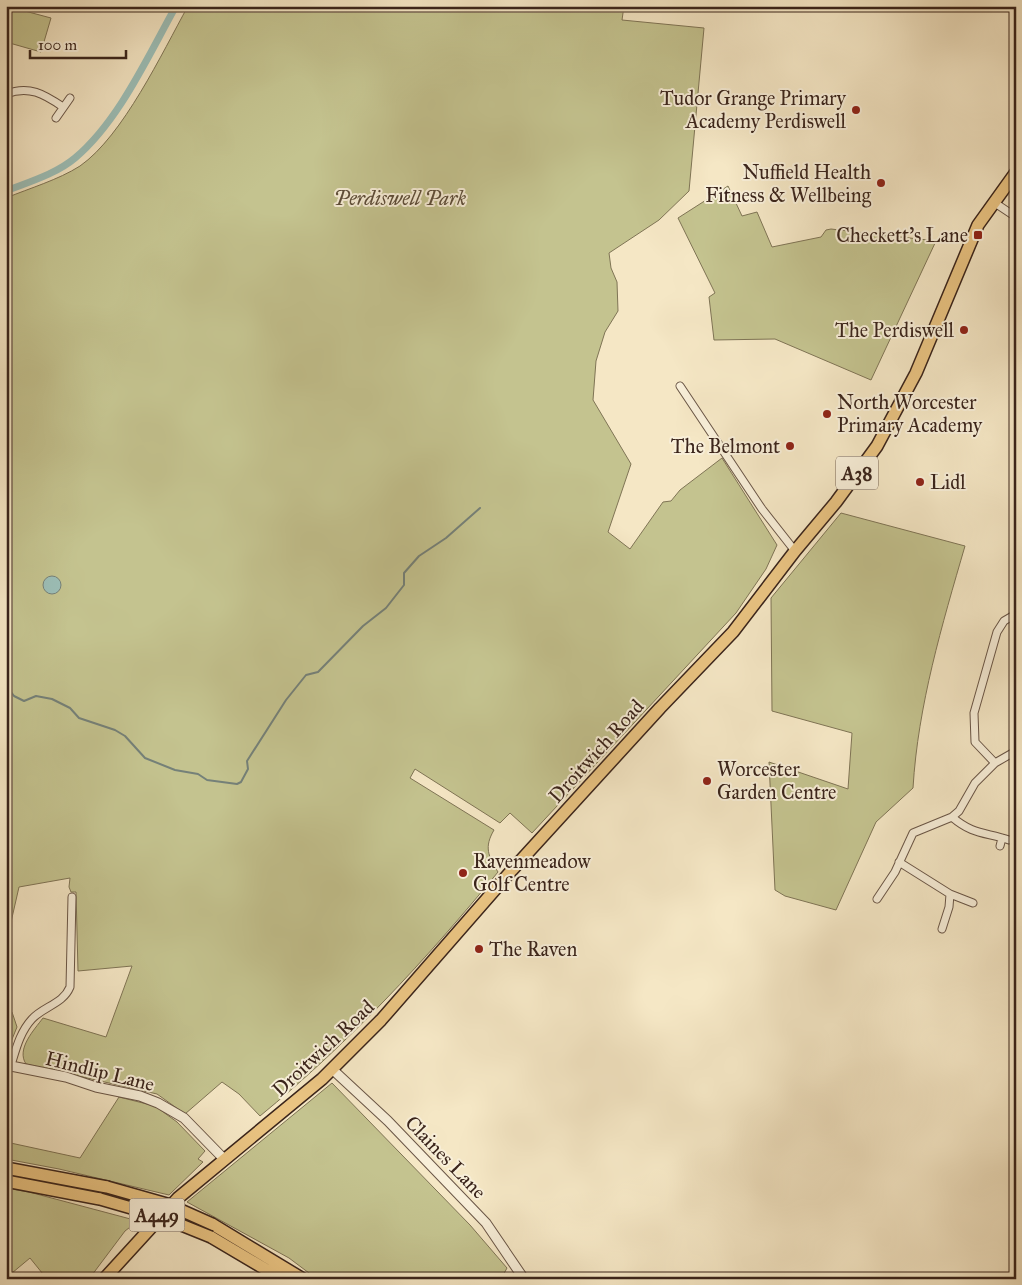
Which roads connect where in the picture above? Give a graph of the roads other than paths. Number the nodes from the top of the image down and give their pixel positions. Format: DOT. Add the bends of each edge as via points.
graph roads {
  1 [pos="1012,6"];
  2 [pos="1016,7"];
  3 [pos="6,94"];
  4 [pos="70,98"];
  5 [pos="63,107"];
  6 [pos="56,118"];
  7 [pos="1016,172"];
  8 [pos="995,203"];
  9 [pos="1016,217"];
  10 [pos="680,386"];
  11 [pos="795,551"];
  12 [pos="1016,614"];
  13 [pos="1016,751"];
  14 [pos="995,763"];
  15 [pos="952,817"];
  16 [pos="1000,846"];
  17 [pos="899,862"];
  18 [pos="950,894"];
  19 [pos="72,897"];
  20 [pos="877,899"];
  21 [pos="973,903"];
  22 [pos="942,929"];
  23 [pos="8,1065"];
  24 [pos="332,1069"];
  25 [pos="224,1159"];
  26 [pos="6,1168"];
  27 [pos="6,1181"];
  28 [pos="104,1279"];
  29 [pos="282,1279"];
  30 [pos="304,1279"];
  31 [pos="524,1279"];
  1 -- 2 [label="main road"];
  3 -- 5 [label="street" via="23,89 34,90"];
  4 -- 5 [label="street"];
  5 -- 6 [label="street"];
  7 -- 8 [label="main road, Droitwich Road / A38"];
  8 -- 9 [label="street"];
  8 -- 11 [label="main road, Droitwich Road / A38" via="978,224 916,373 877,446"];
  10 -- 11 [label="street" via="762,509"];
  11 -- 24 [label="main road, Droitwich Road / A38" via="733,632 530,850 381,1020"];
  12 -- 14 [label="street" via="1004,621 997,632 974,712 975,742"];
  13 -- 14 [label="street"];
  14 -- 15 [label="street"];
  15 -- 16 [label="street" via="976,833 1006,839"];
  15 -- 17 [label="street" via="914,833"];
  17 -- 18 [label="street"];
  17 -- 20 [label="street"];
  18 -- 21 [label="street"];
  18 -- 22 [label="street"];
  19 -- 23 [label="street" via="70,987 66,996 34,1017 24,1028"];
  23 -- 25 [label="street, Hindlip Lane" via="66,1077 158,1103 184,1118"];
  24 -- 25 [label="main road, Droitwich Road / A38"];
  24 -- 31 [label="street, Claines Lane" via="388,1121 486,1223"];
  25 -- 28 [label="main road, Droitwich Road / A38" via="178,1198"];
  26 -- 30 [label="main road, A449, bridge" via="107,1188 167,1204 212,1224"];
  27 -- 29 [label="main road, A449, bridge" via="100,1199 159,1216 211,1237"];
}
